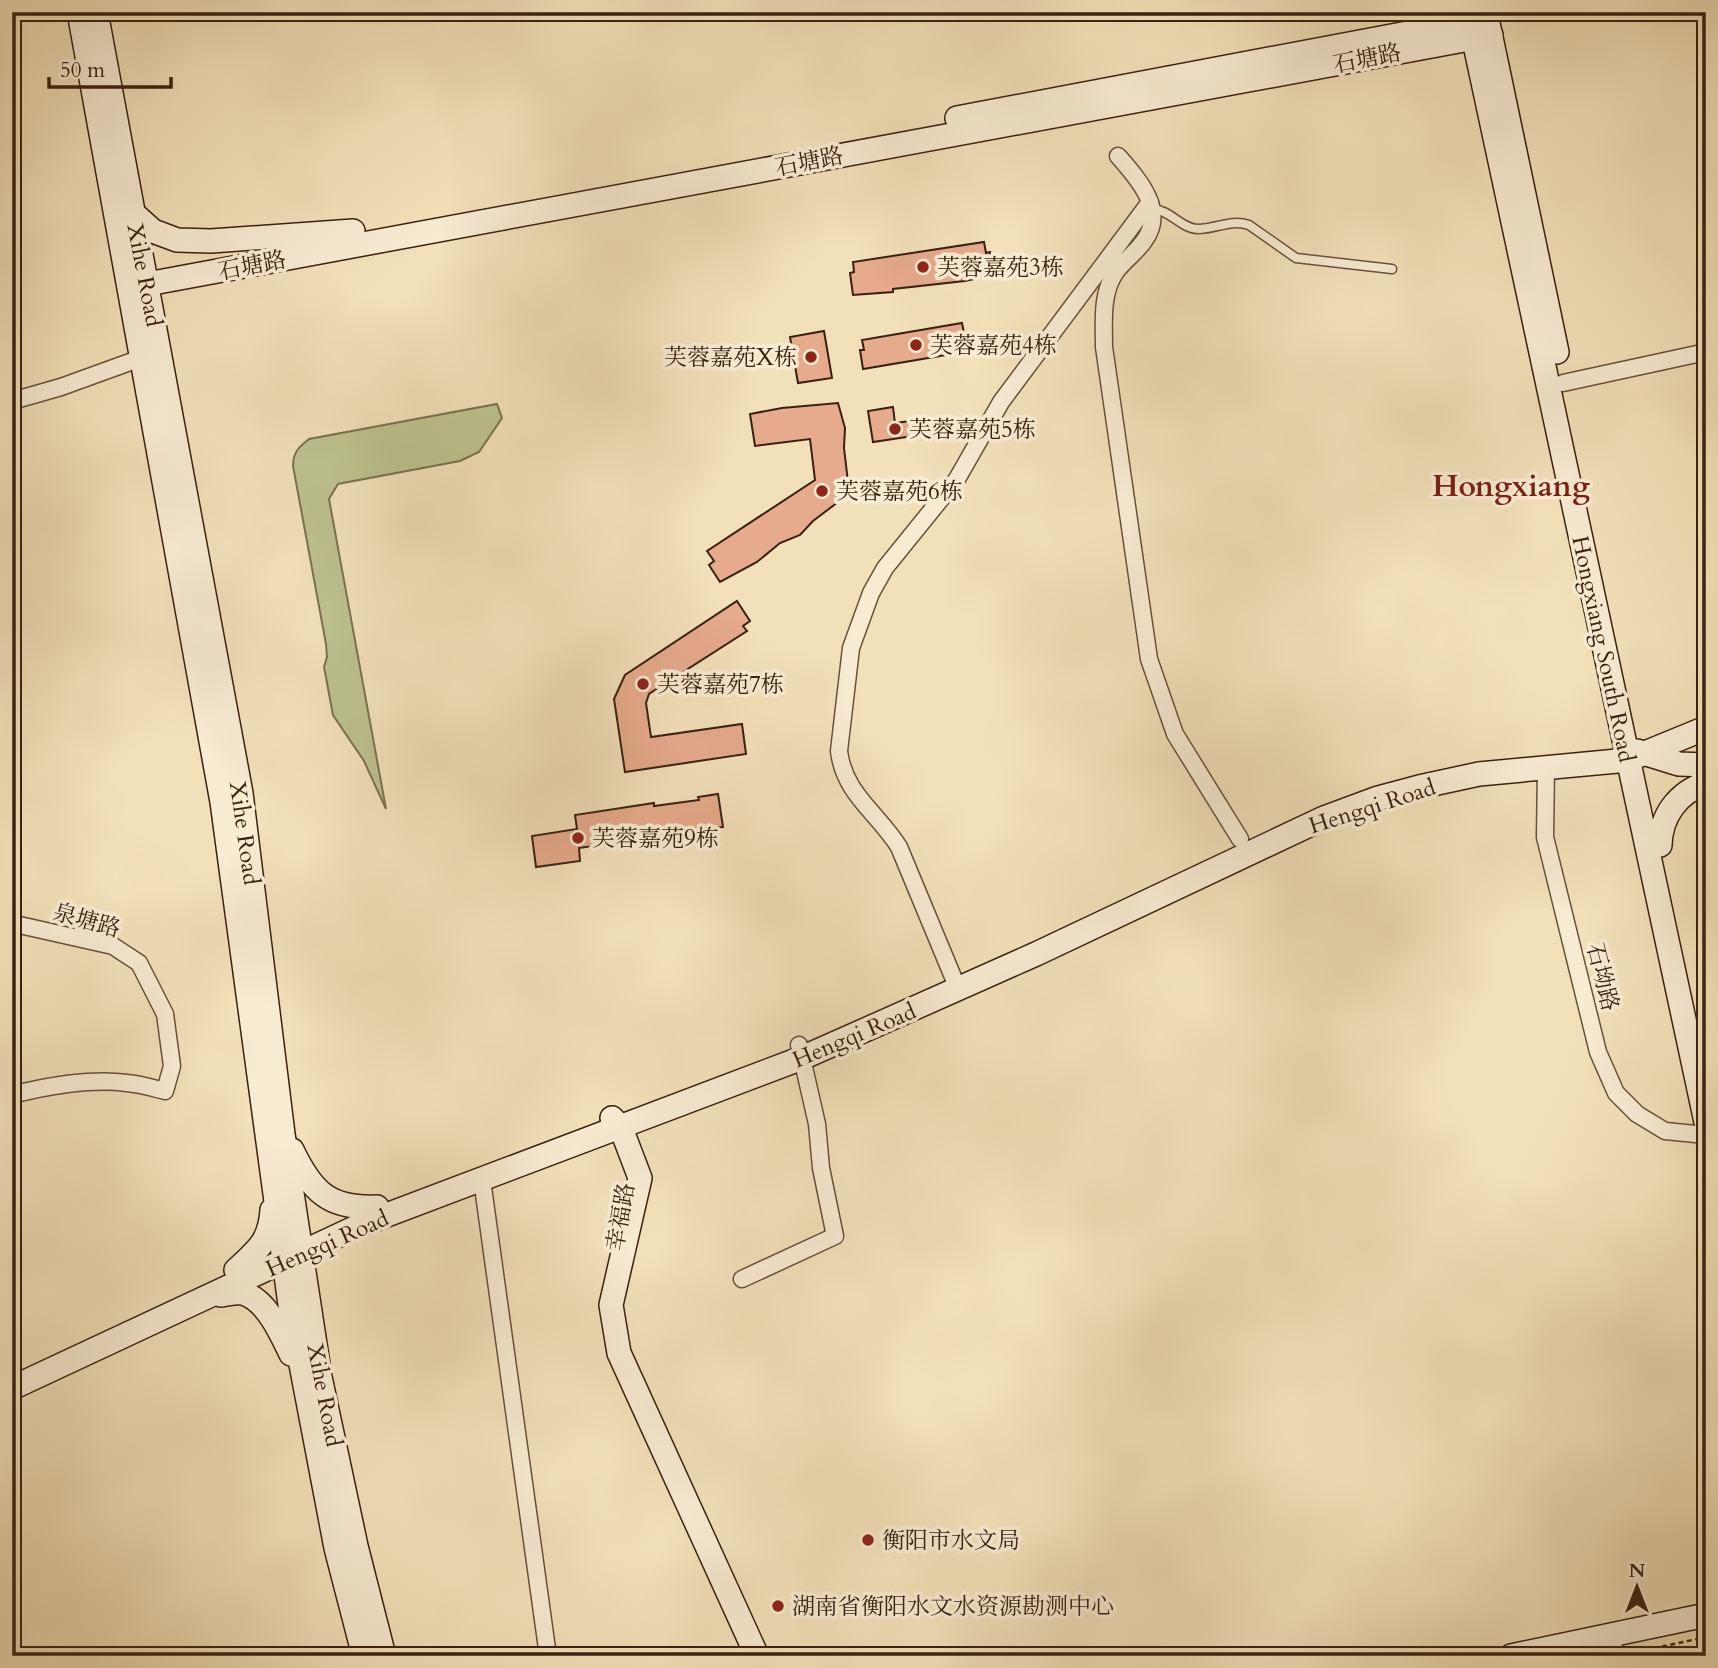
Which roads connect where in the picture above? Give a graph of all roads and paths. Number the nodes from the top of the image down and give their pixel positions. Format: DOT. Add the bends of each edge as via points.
graph roads {
  1 [pos="79,12"];
  2 [pos="96,12"];
  3 [pos="1479,23"];
  4 [pos="1118,156"];
  5 [pos="1151,206"];
  6 [pos="133,213"];
  7 [pos="353,231"];
  8 [pos="1392,269"];
  9 [pos="136,279"];
  10 [pos="1706,352"];
  11 [pos="142,358"];
  12 [pos="1563,383"];
  13 [pos="12,401"];
  14 [pos="1706,720"];
  15 [pos="1706,728"];
  16 [pos="1637,754"];
  17 [pos="1706,765"];
  18 [pos="1546,768"];
  19 [pos="1706,777"];
  20 [pos="1706,783"];
  21 [pos="1240,839"];
  22 [pos="1660,845"];
  23 [pos="12,922"];
  24 [pos="956,984"];
  25 [pos="801,1051"];
  26 [pos="1706,1054"];
  27 [pos="12,1095"];
  28 [pos="1706,1122"];
  29 [pos="615,1126"];
  30 [pos="283,1134"];
  31 [pos="1706,1135"];
  32 [pos="482,1180"];
  33 [pos="273,1182"];
  34 [pos="370,1216"];
  35 [pos="292,1251"];
  36 [pos="236,1270"];
  37 [pos="742,1279"];
  38 [pos="211,1297"];
  39 [pos="310,1309"];
  40 [pos="12,1371"];
  41 [pos="303,1380"];
  42 [pos="12,1388"];
  43 [pos="1706,1615"];
  44 [pos="1706,1628"];
  45 [pos="1706,1637"];
  46 [pos="1620,1649"];
  47 [pos="363,1656"];
  48 [pos="384,1656"];
  49 [pos="548,1656"];
  50 [pos="749,1656"];
  51 [pos="757,1656"];
  52 [pos="1511,1656"];
  53 [pos="1573,1656"];
  1 -- 9 [label="street, Xihe Road"];
  2 -- 6 [label="street, Xihe Road"];
  3 -- 7 [label="street, 石塘路"];
  3 -- 9 [label="street, 石塘路"];
  3 -- 12 [label="street, Hongxiang South Road"];
  3 -- 16 [label="street, Hongxiang South Road"];
  4 -- 5 [label="street" via="1144,187"];
  5 -- 8 [label="lane" via="1197,229 1240,222 1249,225 1296,258"];
  5 -- 21 [label="street" via="1151,230 1114,274 1106,294 1104,347 1149,659 1175,734"];
  5 -- 24 [label="street" via="1002,402 957,479 886,568 871,593 851,648 841,767 858,799 899,847"];
  6 -- 7 [label="street" via="153,231 177,240"];
  6 -- 9 [label="street, Xihe Road"];
  7 -- 9 [label="street, 石塘路"];
  9 -- 11 [label="street, Xihe Road"];
  9 -- 30 [label="street, Xihe Road" via="241,793"];
  10 -- 12 [label="street"];
  11 -- 13 [label="street"];
  11 -- 33 [label="street, Xihe Road" via="222,802"];
  12 -- 16 [label="street, Hongxiang South Road"];
  14 -- 16 [label="street, Hengqi Road"];
  15 -- 16 [label="street, Hengqi Road"];
  16 -- 17 [label="street"];
  16 -- 18 [label="street, Hengqi Road"];
  16 -- 19 [label="street" via="1678,776"];
  16 -- 21 [label="street, Hengqi Road" via="1477,761 1417,773 1319,803"];
  16 -- 22 [label="street, Hongxiang South Road"];
  16 -- 28 [label="street, Hongxiang South Road"];
  18 -- 24 [label="street, Hengqi Road" via="1479,774 1378,798"];
  18 -- 31 [label="street, 石坳路" via="1545,837 1603,1063 1616,1093 1637,1114 1665,1131"];
  20 -- 22 [label="street" via="1669,810"];
  21 -- 24 [label="street, Hengqi Road"];
  22 -- 26 [label="street, Hongxiang South Road"];
  23 -- 27 [label="street, 泉塘路" via="113,946 139,963 165,1014 172,1066 165,1091 103,1082"];
  24 -- 25 [label="street, Hengqi Road"];
  25 -- 29 [label="street, Hengqi Road"];
  25 -- 37 [label="street" via="835,1236"];
  29 -- 32 [label="street, Hengqi Road"];
  29 -- 34 [label="street, Hengqi Road"];
  29 -- 50 [label="street, 幸福路" via="630,1179 603,1304 611,1353"];
  29 -- 51 [label="street, 幸福路" via="640,1178 611,1304 619,1353"];
  30 -- 34 [label="street" via="314,1187"];
  30 -- 35 [label="street, Xihe Road"];
  32 -- 34 [label="street, Hengqi Road"];
  32 -- 49 [label="street"];
  33 -- 35 [label="street, Xihe Road"];
  33 -- 36 [label="street" via="271,1228 260,1247"];
  34 -- 35 [label="street, Hengqi Road"];
  34 -- 39 [label="street" via="318,1255"];
  35 -- 36 [label="street, Hengqi Road"];
  35 -- 38 [label="street, Hengqi Road"];
  35 -- 39 [label="street, Xihe Road"];
  35 -- 41 [label="street, Xihe Road"];
  36 -- 40 [label="street, Hengqi Road"];
  38 -- 41 [label="street" via="240,1292 253,1297 282,1335"];
  38 -- 42 [label="street, Hengqi Road"];
  39 -- 48 [label="street, Xihe Road" via="356,1546"];
  41 -- 47 [label="street, Xihe Road"];
  43 -- 46 [label="street"];
  44 -- 46 [label="street"];
  45 -- 46 [label="path"];
  46 -- 52 [label="street"];
  46 -- 53 [label="street"];
}
